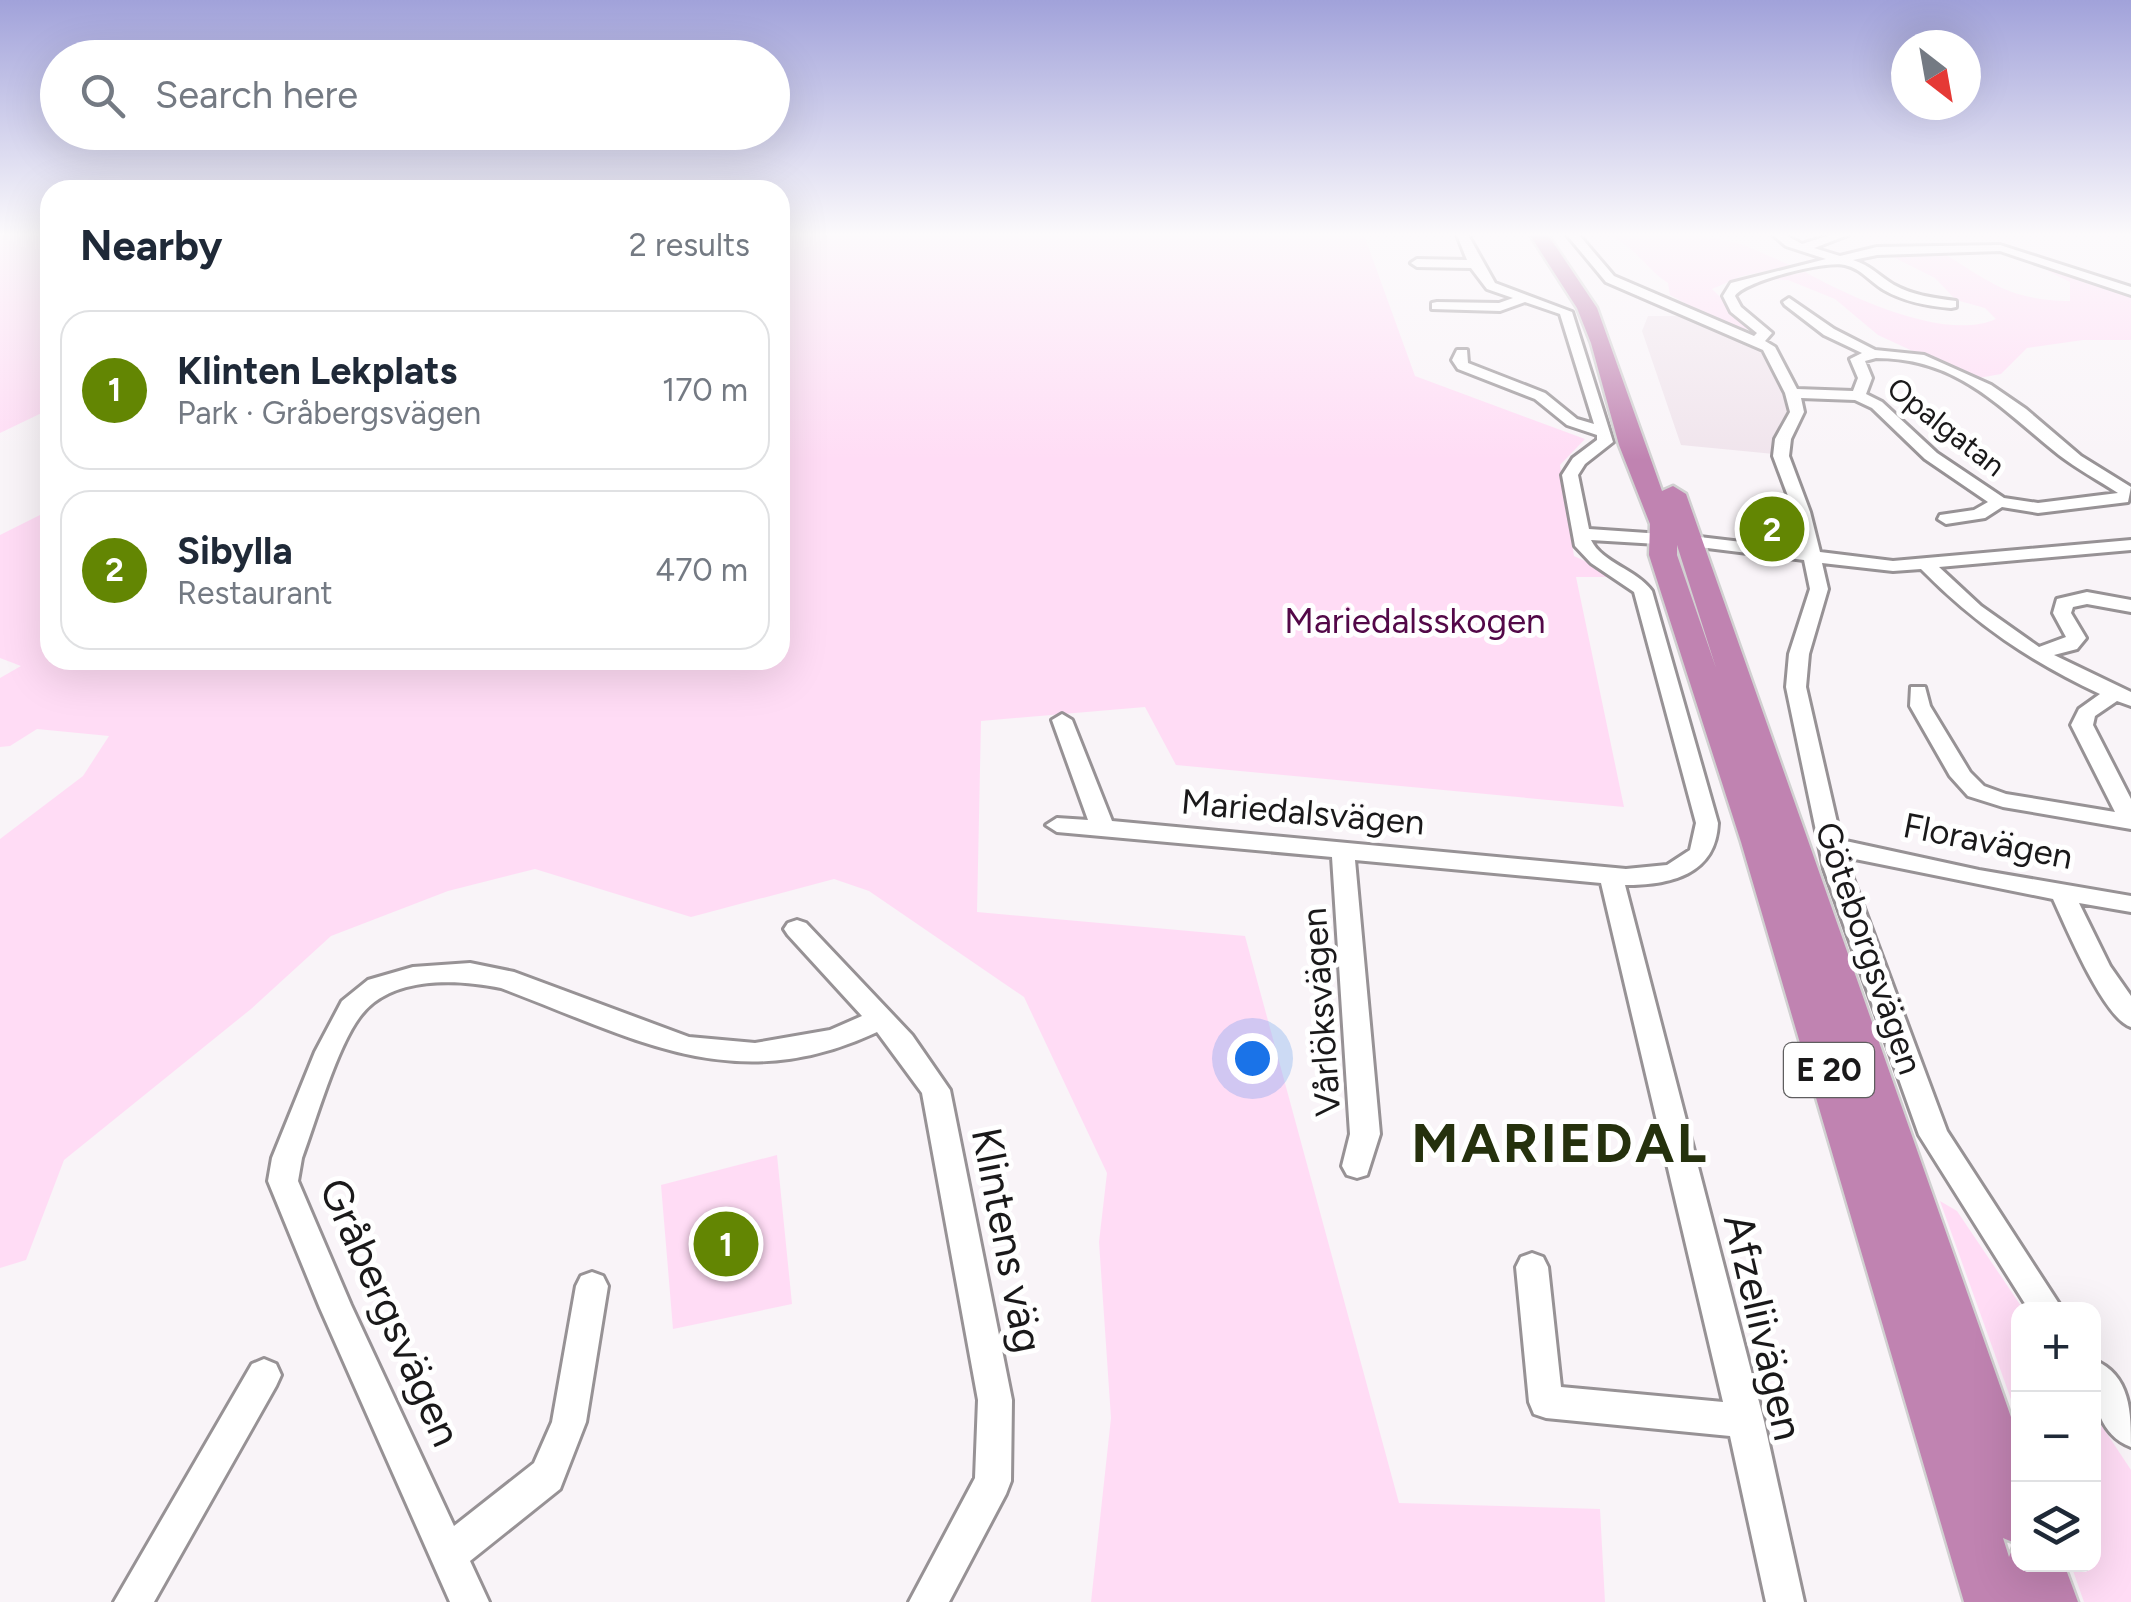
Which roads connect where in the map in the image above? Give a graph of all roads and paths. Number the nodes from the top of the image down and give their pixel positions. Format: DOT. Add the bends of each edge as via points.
graph roads {
  1 [pos="1439,310"];
  2 [pos="1560,310"];
  3 [pos="1586,310"];
  4 [pos="1602,310"];
  5 [pos="1678,310"];
  6 [pos="1739,310"];
  7 [pos="1799,310"];
  8 [pos="1443,320"];
  9 [pos="1757,342"];
  10 [pos="1870,352"];
  11 [pos="1462,353"];
  12 [pos="1792,393"];
  13 [pos="1858,396"];
  14 [pos="1604,432"];
  15 [pos="1999,502"];
  16 [pos="1946,519"];
  17 [pos="1583,534"];
  18 [pos="1678,540"];
  19 [pos="2131,545"];
  20 [pos="1812,557"];
  21 [pos="1927,565"];
  22 [pos="2131,606"];
  23 [pos="2033,654"];
  24 [pos="1918,691"];
  25 [pos="2123,697"];
  26 [pos="1062,720"];
  27 [pos="2131,822"];
  28 [pos="1056,825"];
  29 [pos="1102,828"];
  30 [pos="1832,846"];
  31 [pos="1343,852"];
  32 [pos="1610,876"];
  33 [pos="2061,891"];
  34 [pos="2131,904"];
  35 [pos="797,929"];
  36 [pos="2131,1017"];
  37 [pos="878,1020"];
  38 [pos="1357,1166"];
  39 [pos="1532,1268"];
  40 [pos="592,1286"];
  41 [pos="2042,1302"];
  42 [pos="264,1375"];
  43 [pos="2101,1386"];
  44 [pos="1746,1420"];
  45 [pos="2131,1430"];
  46 [pos="2011,1496"];
  47 [pos="449,1554"];
  48 [pos="2038,1572"];
  49 [pos="133,1602"];
  50 [pos="470,1602"];
  51 [pos="928,1602"];
  52 [pos="1785,1602"];
  53 [pos="1994,1602"];
  54 [pos="2048,1602"];
  1 -- 8 [label="street"];
  2 -- 14 [label="street"];
  3 -- 18 [label="highway, E 20" via="1631,445"];
  4 -- 18 [label="highway, E 20" via="1618,342"];
  5 -- 9 [label="street"];
  6 -- 9 [label="street" via="1766,333"];
  7 -- 10 [label="street"];
  9 -- 12 [label="street" via="1771,350"];
  10 -- 13 [label="street, Opalgatan" via="1857,358 1864,378"];
  10 -- 15 [label="street, Opalgatan" via="1908,352 1981,387 2128,497 2038,508"];
  11 -- 14 [label="street" via="1463,366 1540,396 1572,422"];
  12 -- 13 [label="street, Opalgatan"];
  12 -- 20 [label="street, Göteborgsvägen" via="1797,412 1781,456"];
  13 -- 15 [label="street, Opalgatan"];
  14 -- 17 [label="street" via="1605,442 1570,475"];
  15 -- 16 [label="street, Opalgatan" via="1979,514"];
  17 -- 18 [label="street"];
  17 -- 32 [label="street" via="1589,554 1643,591 1709,838 1700,854 1665,878"];
  18 -- 20 [label="street"];
  18 -- 46 [label="highway, E 20"];
  18 -- 53 [label="highway, E 20" via="1663,555"];
  19 -- 21 [label="street"];
  20 -- 21 [label="street"];
  20 -- 30 [label="street, Göteborgsvägen" via="1817,604 1799,654 1796,687"];
  21 -- 23 [label="street" via="1970,609"];
  22 -- 23 [label="street" via="2087,598 2064,603 2062,613 2076,638"];
  23 -- 25 [label="street"];
  24 -- 27 [label="street" via="1952,762 1976,790"];
  25 -- 27 [label="street" via="2086,713 2082,725"];
  26 -- 29 [label="street"];
  28 -- 29 [label="street, Mariedalsvägen"];
  29 -- 31 [label="street, Mariedalsvägen"];
  30 -- 33 [label="street, Floravägen"];
  30 -- 41 [label="street, Göteborgsvägen" via="1934,1135"];
  31 -- 32 [label="street, Mariedalsvägen"];
  31 -- 38 [label="street, Vårlöksvägen" via="1365,1134"];
  32 -- 44 [label="street, Afzeliivägen"];
  33 -- 34 [label="street, Floravägen"];
  33 -- 36 [label="street"];
  35 -- 37 [label="street, Klintens väg"];
  37 -- 47 [label="street, Gråbergsvägen" via="835,1040 755,1054 687,1047 470,972 377,986 351,1008 283,1181"];
  37 -- 51 [label="street, Klintens väg" via="936,1090 995,1400 993,1481"];
  39 -- 44 [label="street" via="1546,1402"];
  40 -- 47 [label="street" via="569,1422 547,1476"];
  42 -- 49 [label="street"];
  43 -- 45 [label="street"];
  44 -- 52 [label="street, Afzeliivägen"];
  47 -- 50 [label="street, Gråbergsvägen"];
  48 -- 54 [label="highway"];
}
